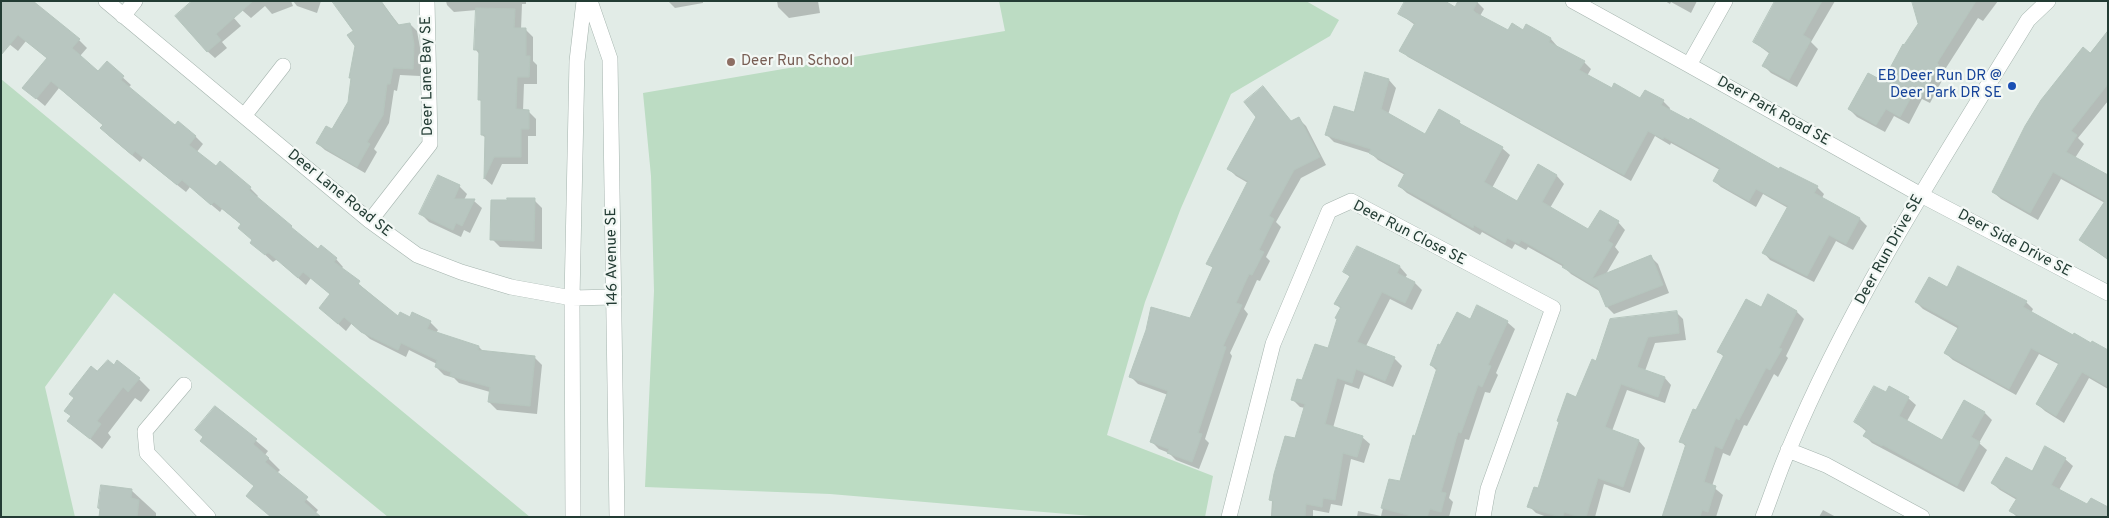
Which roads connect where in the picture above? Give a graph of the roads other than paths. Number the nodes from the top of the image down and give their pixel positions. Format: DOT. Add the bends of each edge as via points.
graph roads {
  1 [pos="106,1"];
  2 [pos="135,1"];
  3 [pos="427,1"];
  4 [pos="584,1"];
  5 [pos="590,1"];
  6 [pos="1573,1"];
  7 [pos="1725,1"];
  8 [pos="2048,1"];
  9 [pos="123,16"];
  10 [pos="1689,65"];
  11 [pos="283,66"];
  12 [pos="244,116"];
  13 [pos="1921,195"];
  14 [pos="370,221"];
  15 [pos="2108,293"];
  16 [pos="614,297"];
  17 [pos="572,298"];
  18 [pos="184,385"];
  19 [pos="1788,450"];
  20 [pos="208,517"];
  21 [pos="572,517"];
  22 [pos="617,517"];
  23 [pos="1229,517"];
  24 [pos="1483,517"];
  25 [pos="1764,517"];
  26 [pos="1922,517"];
  1 -- 9 [label="street, Deer Lane Road SE"];
  2 -- 9 [label="street"];
  3 -- 14 [label="street, Deer Lane Bay SE" via="430,144"];
  4 -- 17 [label="street" via="577,61"];
  5 -- 16 [label="street, 146 Avenue SE" via="610,59"];
  6 -- 10 [label="street, Deer Park Road SE"];
  7 -- 10 [label="street"];
  8 -- 13 [label="street, Deer Run Drive SE" via="2028,20"];
  9 -- 12 [label="street, Deer Lane Road SE"];
  10 -- 13 [label="street, Deer Park Road SE"];
  11 -- 12 [label="street"];
  12 -- 14 [label="street, Deer Lane Road SE"];
  13 -- 15 [label="street, Deer Side Drive SE"];
  13 -- 19 [label="street, Deer Run Drive SE" via="1849,323"];
  14 -- 17 [label="street, Deer Lane Road SE" via="417,255 460,272 511,287"];
  16 -- 17 [label="street, Deer Lane Road SE"];
  16 -- 22 [label="street, 146 Avenue SE"];
  17 -- 21 [label="street"];
  18 -- 20 [label="street" via="145,431 147,454"];
  19 -- 25 [label="street, Deer Run Drive SE"];
  19 -- 26 [label="street" via="1826,465"];
  23 -- 24 [label="street, Deer Run Close SE" via="1273,344 1329,211 1352,201 1553,308 1488,489"];
}
